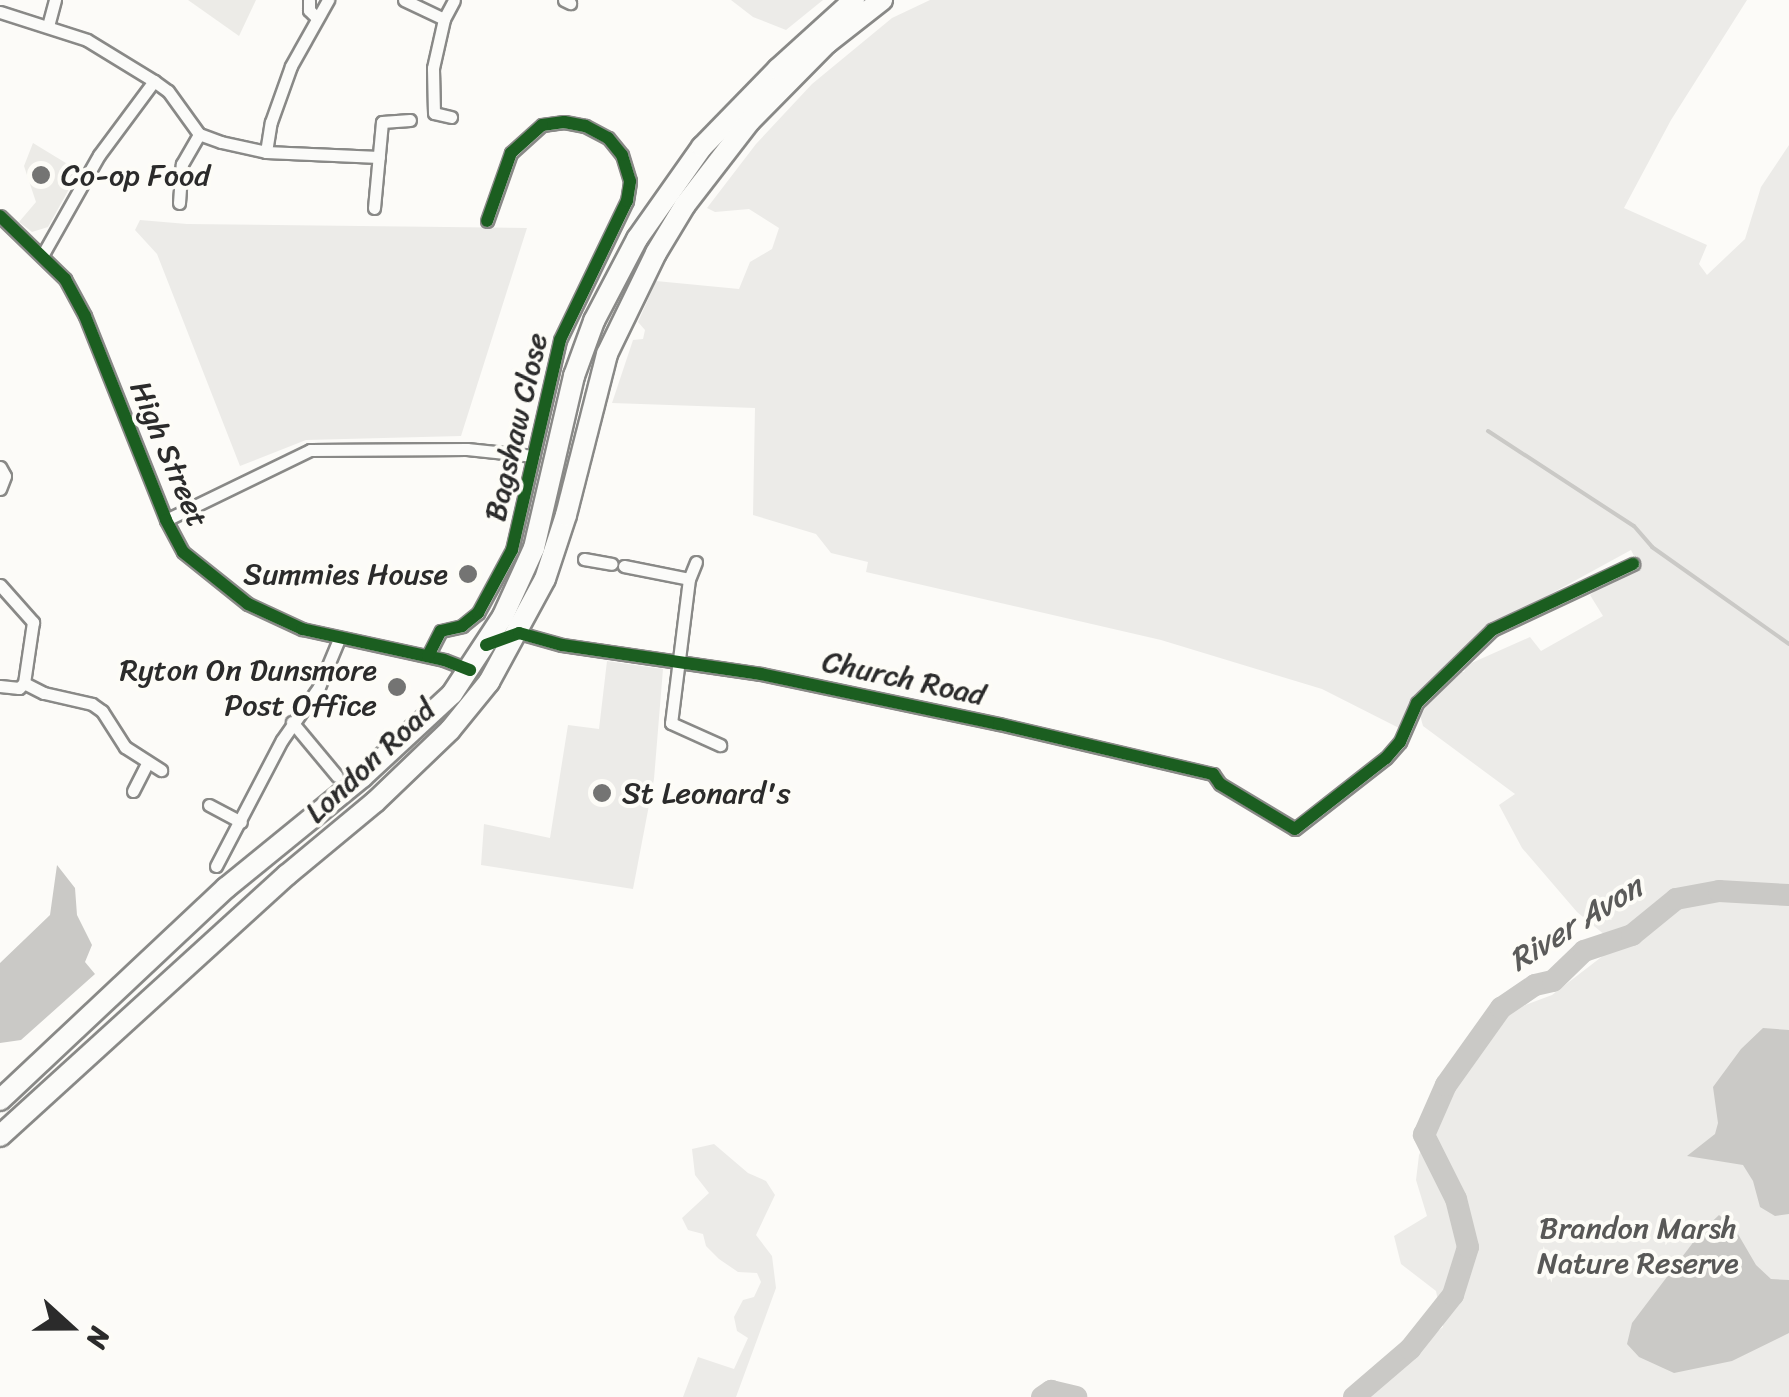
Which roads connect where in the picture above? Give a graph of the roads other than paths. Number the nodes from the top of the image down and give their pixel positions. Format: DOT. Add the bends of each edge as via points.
graph roads {
  1 [pos="55,0"];
  2 [pos="308,0"];
  3 [pos="328,0"];
  4 [pos="404,0"];
  5 [pos="454,0"];
  6 [pos="854,0"];
  7 [pos="882,0"];
  8 [pos="0,12"];
  9 [pos="316,18"];
  10 [pos="444,20"];
  11 [pos="48,26"];
  12 [pos="154,81"];
  13 [pos="451,117"];
  14 [pos="410,120"];
  15 [pos="199,134"];
  16 [pos="266,152"];
  17 [pos="378,157"];
  18 [pos="179,203"];
  19 [pos="374,208"];
  20 [pos="0,216"];
  21 [pos="487,222"];
  22 [pos="43,254"];
  23 [pos="534,456"];
  24 [pos="0,467"];
  25 [pos="0,489"];
  26 [pos="166,520"];
  27 [pos="584,559"];
  28 [pos="696,562"];
  29 [pos="1634,564"];
  30 [pos="689,579"];
  31 [pos="0,585"];
  32 [pos="519,632"];
  33 [pos="339,639"];
  34 [pos="486,645"];
  35 [pos="428,656"];
  36 [pos="682,663"];
  37 [pos="470,670"];
  38 [pos="24,683"];
  39 [pos="0,686"];
  40 [pos="292,722"];
  41 [pos="720,745"];
  42 [pos="147,764"];
  43 [pos="161,770"];
  44 [pos="337,776"];
  45 [pos="133,791"];
  46 [pos="209,805"];
  47 [pos="241,822"];
  48 [pos="216,866"];
  49 [pos="0,1100"];
  50 [pos="0,1136"];
  1 -- 11 [label="street"];
  2 -- 9 [label="street"];
  3 -- 9 [label="street"];
  4 -- 10 [label="street"];
  5 -- 10 [label="street"];
  6 -- 34 [label="highway, London Road" via="702,147 637,239 583,348 534,548"];
  7 -- 32 [label="highway, London Road" via="750,121 656,253 607,354 554,556"];
  8 -- 11 [label="street"];
  9 -- 16 [label="street" via="290,66"];
  10 -- 13 [label="street" via="433,68 434,113"];
  11 -- 12 [label="street"];
  12 -- 15 [label="street"];
  12 -- 22 [label="street" via="99,155"];
  14 -- 17 [label="street" via="382,122"];
  15 -- 16 [label="street"];
  15 -- 18 [label="street" via="182,164"];
  16 -- 17 [label="street"];
  17 -- 19 [label="street"];
  20 -- 22 [label="street, High Street"];
  21 -- 23 [label="street, Bagshaw Close" via="511,152 542,126 584,126 622,155 628,201 560,340"];
  22 -- 26 [label="street, High Street" via="85,316"];
  23 -- 26 [label="street" via="436,448 310,450"];
  23 -- 35 [label="street, Bagshaw Close" via="520,530 499,577 478,613 441,631"];
  24 -- 25 [label="street"];
  26 -- 33 [label="street, High Street" via="183,552 220,585 302,629"];
  27 -- 30 [label="street"];
  28 -- 30 [label="street"];
  29 -- 36 [label="street, Church Road" via="1492,630 1418,703 1386,758 1295,829 1213,774 823,686"];
  30 -- 36 [label="street"];
  31 -- 38 [label="street" via="33,622"];
  32 -- 34 [label="street"];
  32 -- 36 [label="street, Church Road"];
  32 -- 50 [label="highway, London Road" via="450,730"];
  33 -- 35 [label="street, High Street"];
  33 -- 40 [label="street" via="319,687"];
  34 -- 37 [label="highway, London Road"];
  35 -- 37 [label="street, High Street"];
  36 -- 41 [label="street" via="672,723"];
  37 -- 49 [label="highway, London Road" via="434,713 226,888"];
  38 -- 39 [label="street"];
  38 -- 42 [label="street" via="92,704"];
  40 -- 44 [label="street"];
  40 -- 47 [label="street"];
  42 -- 43 [label="street"];
  42 -- 45 [label="street"];
  46 -- 47 [label="street"];
  47 -- 48 [label="street"];
}
